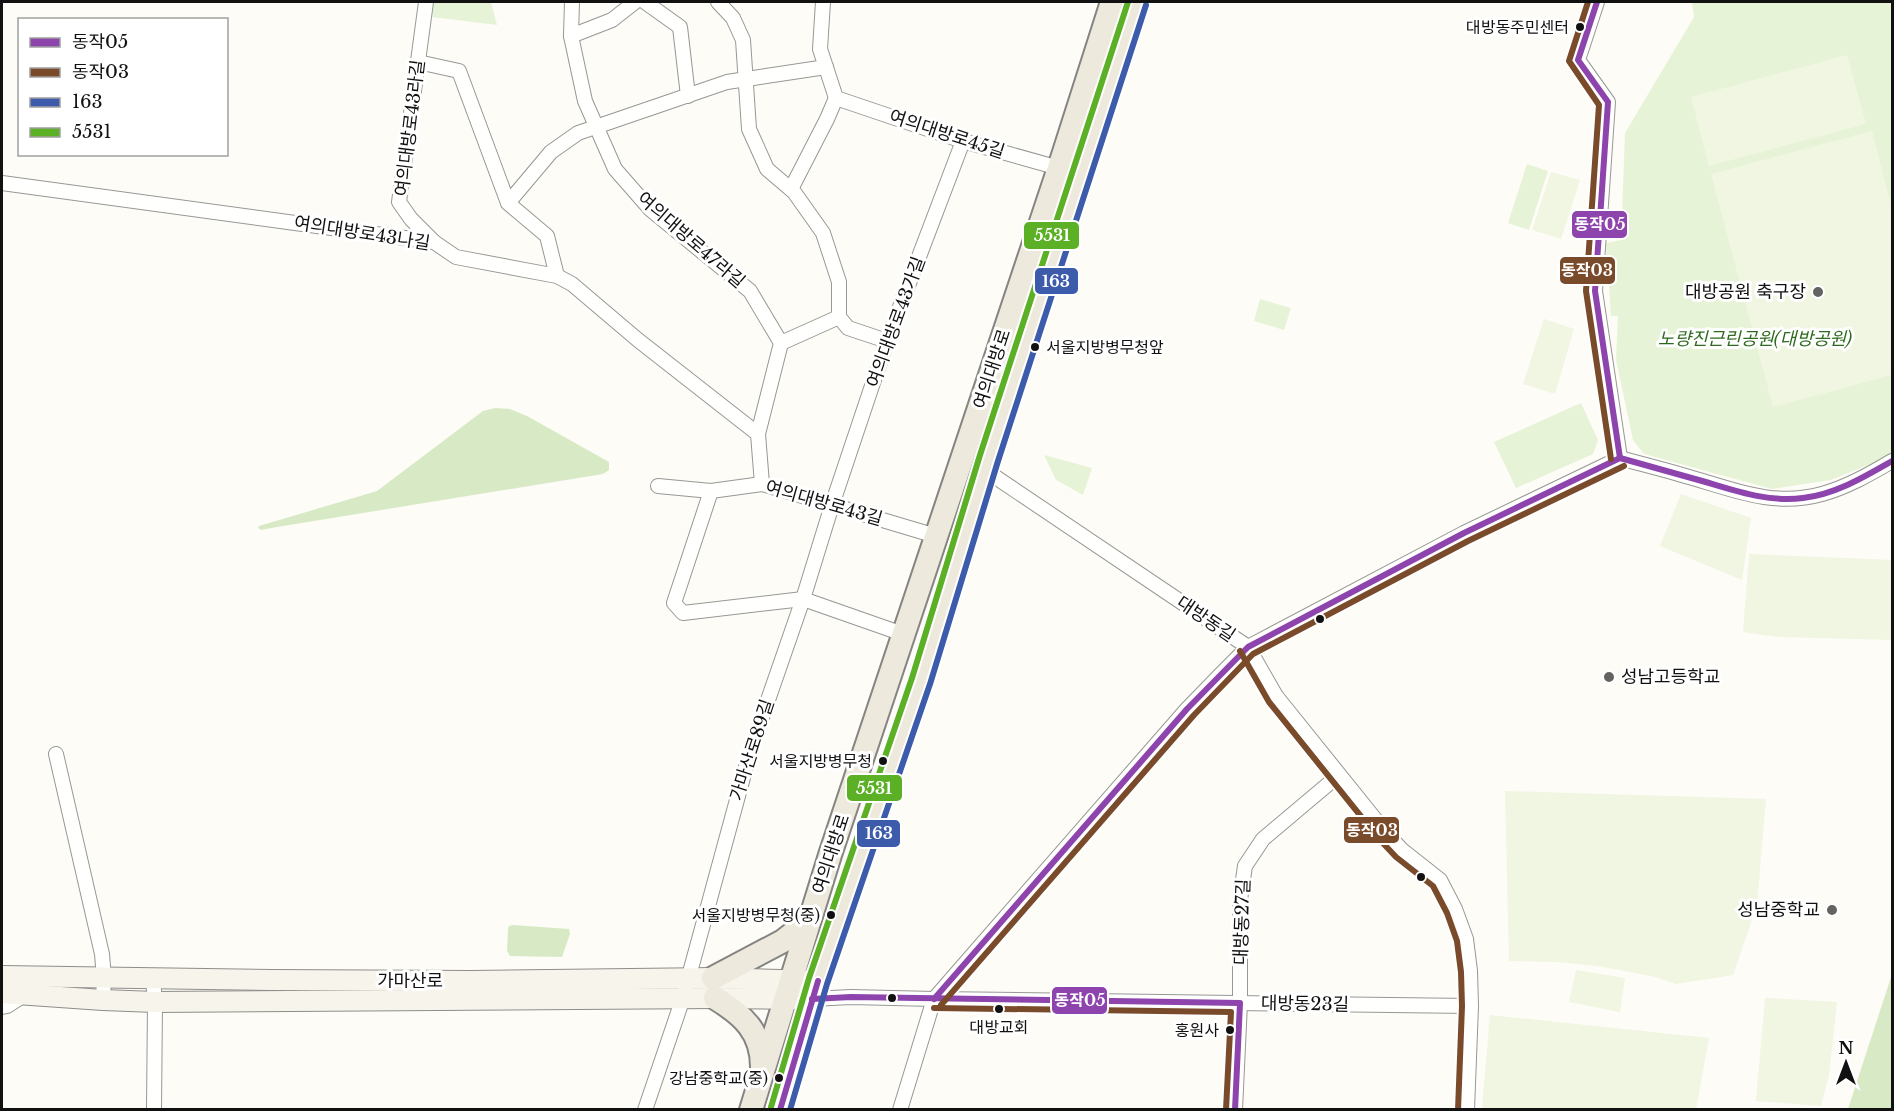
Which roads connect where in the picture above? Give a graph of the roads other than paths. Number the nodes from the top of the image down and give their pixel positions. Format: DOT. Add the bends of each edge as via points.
graph roads {
  1 [pos="426,2"];
  2 [pos="572,2"];
  3 [pos="635,2"];
  4 [pos="645,2"];
  5 [pos="718,2"];
  6 [pos="823,2"];
  7 [pos="1112,2"];
  8 [pos="1137,2"];
  9 [pos="1597,2"];
  10 [pos="571,36"];
  11 [pos="418,62"];
  12 [pos="826,67"];
  13 [pos="746,78"];
  14 [pos="688,96"];
  15 [pos="836,98"];
  16 [pos="597,127"];
  17 [pos="963,141"];
  18 [pos="1059,168"];
  19 [pos="2,183"];
  20 [pos="791,189"];
  21 [pos="508,203"];
  22 [pos="434,242"];
  23 [pos="557,276"];
  24 [pos="839,317"];
  25 [pos="887,341"];
  26 [pos="781,343"];
  27 [pos="758,434"];
  28 [pos="1620,458"];
  29 [pos="1893,461"];
  30 [pos="960,464"];
  31 [pos="985,470"];
  32 [pos="762,484"];
  33 [pos="657,486"];
  34 [pos="711,491"];
  35 [pos="832,505"];
  36 [pos="936,536"];
  37 [pos="962,543"];
  38 [pos="802,599"];
  39 [pos="903,634"];
  40 [pos="1248,647"];
  41 [pos="56,754"];
  42 [pos="1340,775"];
  43 [pos="811,915"];
  44 [pos="2,976"];
  45 [pos="104,978"];
  46 [pos="153,979"];
  47 [pos="685,988"];
  48 [pos="714,988"];
  49 [pos="790,989"];
  50 [pos="815,990"];
  51 [pos="2,993"];
  52 [pos="24,995"];
  53 [pos="934,999"];
  54 [pos="103,1000"];
  55 [pos="155,1002"];
  56 [pos="1240,1003"];
  57 [pos="1471,1006"];
  58 [pos="2,1007"];
  59 [pos="762,1078"];
  60 [pos="154,1110"];
  61 [pos="645,1110"];
  62 [pos="752,1110"];
  63 [pos="780,1110"];
  64 [pos="900,1110"];
  65 [pos="1235,1110"];
  66 [pos="1467,1110"];
  1 -- 11 [label="street, 여의대방로43라길"];
  2 -- 10 [label="street, 여의대방로47라길"];
  3 -- 10 [label="street" via="612,20"];
  4 -- 14 [label="street" via="680,27"];
  5 -- 13 [label="street" via="733,18 743,40"];
  6 -- 12 [label="street" via="820,49"];
  7 -- 18 [label="main road, 여의대방로"];
  8 -- 31 [label="main road, 여의대방로"];
  9 -- 28 [label="street" via="1578,60 1608,102 1595,291"];
  10 -- 16 [label="street, 여의대방로47라길" via="585,101"];
  11 -- 21 [label="street" via="459,71"];
  11 -- 22 [label="street, 여의대방로43라길" via="399,202"];
  12 -- 13 [label="street"];
  12 -- 15 [label="street"];
  13 -- 14 [label="street"];
  13 -- 20 [label="street" via="749,129 767,169"];
  14 -- 16 [label="street"];
  15 -- 17 [label="street, 여의대방로45길"];
  15 -- 20 [label="street"];
  16 -- 21 [label="street" via="578,133 551,152"];
  16 -- 26 [label="street, 여의대방로47라길" via="615,170 650,209 750,291"];
  17 -- 18 [label="street, 여의대방로45길"];
  17 -- 25 [label="street, 여의대방로43가길"];
  18 -- 30 [label="main road, 여의대방로"];
  19 -- 22 [label="street, 여의대방로43나길"];
  20 -- 24 [label="street" via="823,234 839,282"];
  21 -- 23 [label="street" via="547,236"];
  22 -- 23 [label="street, 여의대방로43나길" via="456,257"];
  23 -- 27 [label="street, 여의대방로43나길"];
  24 -- 25 [label="street" via="848,328"];
  24 -- 26 [label="street"];
  25 -- 35 [label="street, 여의대방로43가길"];
  26 -- 27 [label="street"];
  27 -- 32 [label="street"];
  28 -- 29 [label="street" via="1779,500 1821,494"];
  28 -- 40 [label="street" via="1464,533"];
  30 -- 31 [label="main road"];
  30 -- 36 [label="main road, 여의대방로"];
  31 -- 37 [label="main road, 여의대방로"];
  31 -- 40 [label="street, 대방동길"];
  32 -- 34 [label="street, 여의대방로43길"];
  32 -- 35 [label="street, 여의대방로43길"];
  33 -- 34 [label="street, 여의대방로43길"];
  34 -- 38 [label="street" via="674,603 683,613"];
  35 -- 36 [label="street, 여의대방로43길"];
  35 -- 38 [label="street, 가마산로89길"];
  36 -- 37 [label="main road"];
  36 -- 39 [label="main road, 여의대방로"];
  37 -- 50 [label="main road, 여의대방로" via="921,681"];
  38 -- 39 [label="street"];
  38 -- 47 [label="street, 가마산로89길" via="745,767"];
  39 -- 43 [label="main road, 여의대방로"];
  40 -- 42 [label="street, 대방동길" via="1276,696"];
  40 -- 53 [label="street" via="1187,710"];
  41 -- 45 [label="street" via="102,954"];
  42 -- 56 [label="street, 대방동27길" via="1263,839 1245,866 1240,900"];
  42 -- 57 [label="street, 대방동길" via="1402,850 1440,880 1466,939"];
  43 -- 48 [label="main road" via="783,941"];
  43 -- 49 [label="main road, 여의대방로"];
  44 -- 45 [label="main road, 가마산로"];
  45 -- 46 [label="main road, 가마산로"];
  45 -- 54 [label="street"];
  46 -- 47 [label="main road, 가마산로" via="479,981"];
  46 -- 55 [label="street"];
  47 -- 48 [label="main road, 가마산로"];
  47 -- 55 [label="main road, 가마산로"];
  47 -- 61 [label="street, 가마산로89길"];
  48 -- 49 [label="main road, 가마산로"];
  48 -- 59 [label="main road" via="759,1041"];
  49 -- 50 [label="main road, 가마산로"];
  49 -- 59 [label="main road, 여의대방로"];
  50 -- 53 [label="street, 대방동23길" via="851,997"];
  50 -- 63 [label="main road, 여의대방로"];
  51 -- 52 [label="main road, 가마산로"];
  52 -- 54 [label="main road, 가마산로"];
  52 -- 58 [label="street"];
  53 -- 56 [label="street, 대방동23길"];
  53 -- 64 [label="street"];
  54 -- 55 [label="main road, 가마산로"];
  55 -- 60 [label="street"];
  56 -- 57 [label="street, 대방동23길"];
  56 -- 65 [label="street, 대방동27길"];
  57 -- 66 [label="street, 대방동길"];
  59 -- 62 [label="main road, 여의대방로"];
}
